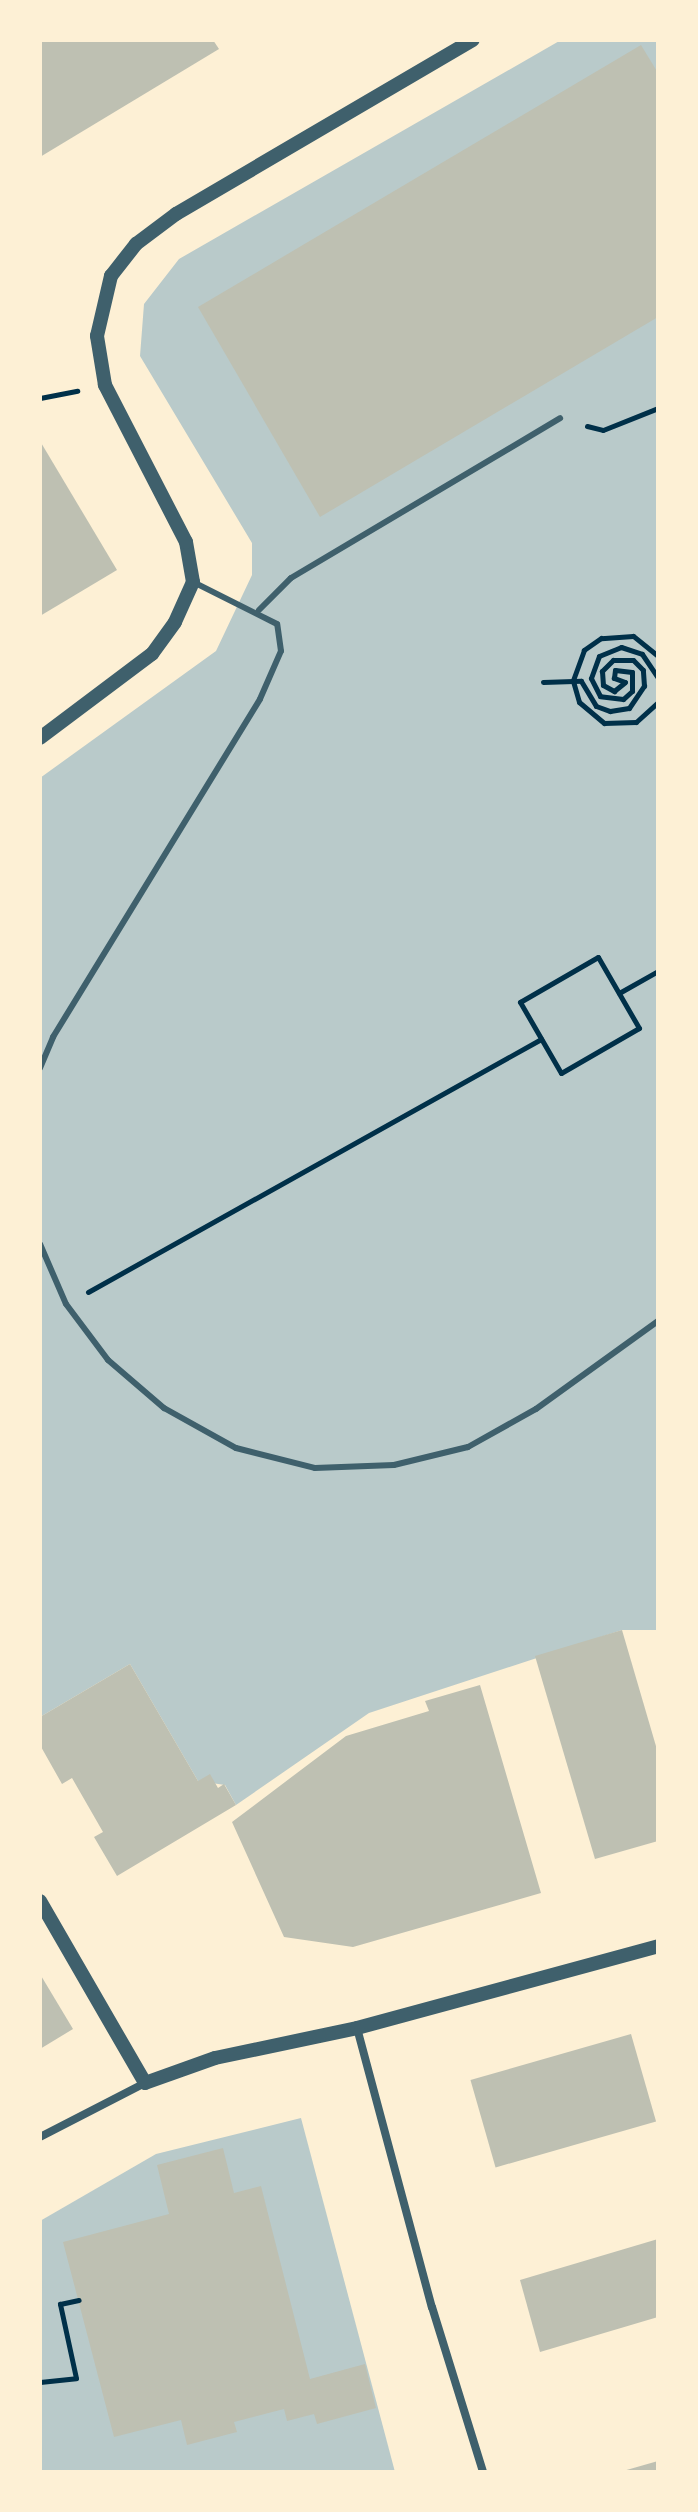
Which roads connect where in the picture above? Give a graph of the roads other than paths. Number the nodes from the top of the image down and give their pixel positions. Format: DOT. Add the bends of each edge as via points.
graph roads {
  1 [pos="473,40"];
  2 [pos="560,418"];
  3 [pos="193,582"];
  4 [pos="259,610"];
  5 [pos="40,738"];
  6 [pos="40,1068"];
  7 [pos="40,1244"];
  8 [pos="658,1321"];
  9 [pos="40,1901"];
  10 [pos="658,1946"];
  11 [pos="357,2028"];
  12 [pos="145,2083"];
  13 [pos="40,2137"];
  14 [pos="483,2472"];
  1 -- 3 [label="street" via="176,214 136,244 111,276 97,336 105,385 186,542"];
  2 -- 4 [label="lane" via="291,578"];
  3 -- 4 [label="lane"];
  3 -- 5 [label="street" via="175,622 152,654"];
  4 -- 6 [label="lane" via="277,624 281,651 260,699 53,1037"];
  7 -- 8 [label="lane" via="66,1304 108,1360 164,1408 236,1448 315,1468 394,1465 468,1447 536,1409"];
  9 -- 12 [label="street"];
  10 -- 11 [label="street"];
  11 -- 12 [label="street" via="215,2058"];
  11 -- 14 [label="street" via="432,2307"];
  12 -- 13 [label="street"];
}
